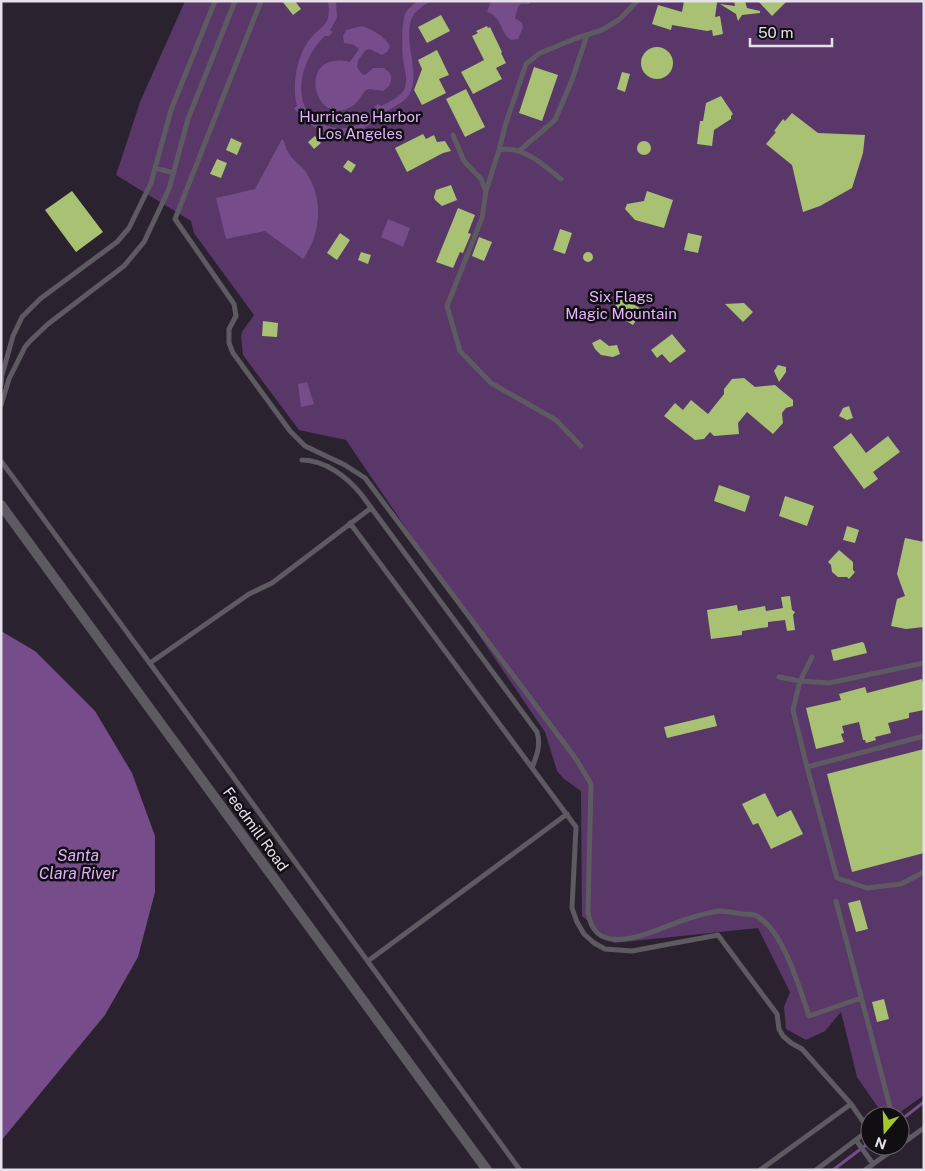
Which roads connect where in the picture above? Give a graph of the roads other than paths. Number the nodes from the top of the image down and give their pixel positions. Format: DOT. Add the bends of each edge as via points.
graph roads {
  1 [pos="215,1"];
  2 [pos="235,1"];
  3 [pos="261,1"];
  4 [pos="637,1"];
  5 [pos="587,35"];
  6 [pos="453,135"];
  7 [pos="499,150"];
  8 [pos="519,150"];
  9 [pos="155,168"];
  10 [pos="174,173"];
  11 [pos="561,178"];
  12 [pos="486,191"];
  13 [pos="1,385"];
  14 [pos="1,405"];
  15 [pos="581,446"];
  16 [pos="302,460"];
  17 [pos="1,461"];
  18 [pos="1,506"];
  19 [pos="371,508"];
  20 [pos="350,523"];
  21 [pos="812,657"];
  22 [pos="924,663"];
  23 [pos="150,664"];
  24 [pos="779,677"];
  25 [pos="800,681"];
  26 [pos="924,736"];
  27 [pos="807,767"];
  28 [pos="532,768"];
  29 [pos="567,814"];
  30 [pos="924,872"];
  31 [pos="836,901"];
  32 [pos="368,960"];
  33 [pos="862,998"];
  34 [pos="851,1104"];
  35 [pos="890,1106"];
  36 [pos="924,1128"];
  37 [pos="910,1138"];
  38 [pos="856,1140"];
  39 [pos="885,1156"];
  40 [pos="870,1168"];
  41 [pos="487,1170"];
  42 [pos="520,1170"];
  43 [pos="760,1170"];
  44 [pos="816,1170"];
  1 -- 9 [label="lane" via="171,110"];
  2 -- 10 [label="lane" via="188,119"];
  3 -- 33 [label="lane" via="175,219 234,304 236,316 229,329 233,353 290,431 305,446 366,478 576,759 591,784 588,912 595,931 606,938 622,940 719,911 756,915 774,930 810,1016"];
  4 -- 5 [label="lane" via="620,19"];
  5 -- 7 [label="lane" via="540,53 526,64"];
  5 -- 8 [label="lane" via="556,120"];
  6 -- 12 [label="lane" via="464,161 481,179"];
  7 -- 8 [label="lane"];
  7 -- 12 [label="lane"];
  8 -- 11 [label="lane"];
  9 -- 10 [label="lane"];
  9 -- 13 [label="lane" via="129,228 117,242 40,299 19,321"];
  10 -- 14 [label="lane" via="144,242 108,280 30,341 9,379"];
  12 -- 15 [label="lane" via="482,218 447,306 460,351 491,383 556,420"];
  16 -- 19 [label="lane" via="342,475"];
  17 -- 23 [label="lane"];
  18 -- 41 [label="street, Feedmill Road"];
  19 -- 20 [label="lane"];
  19 -- 28 [label="lane" via="536,732 540,740"];
  20 -- 23 [label="lane" via="272,583 249,594"];
  20 -- 28 [label="lane"];
  21 -- 25 [label="lane"];
  22 -- 25 [label="lane" via="830,683"];
  23 -- 32 [label="lane"];
  24 -- 25 [label="lane"];
  25 -- 27 [label="lane" via="793,710"];
  26 -- 27 [label="lane"];
  27 -- 30 [label="lane" via="837,878 867,888 901,884"];
  28 -- 29 [label="lane"];
  29 -- 32 [label="lane"];
  29 -- 34 [label="lane" via="576,827 572,908 584,934 605,949 619,951 718,935 777,1014 783,1036 802,1048"];
  31 -- 33 [label="lane"];
  32 -- 42 [label="lane"];
  33 -- 35 [label="lane"];
  34 -- 38 [label="lane" via="869,1130"];
  34 -- 43 [label="lane"];
  36 -- 37 [label="lane"];
  38 -- 40 [label="lane"];
  38 -- 44 [label="lane"];
  39 -- 40 [label="lane"];
}
